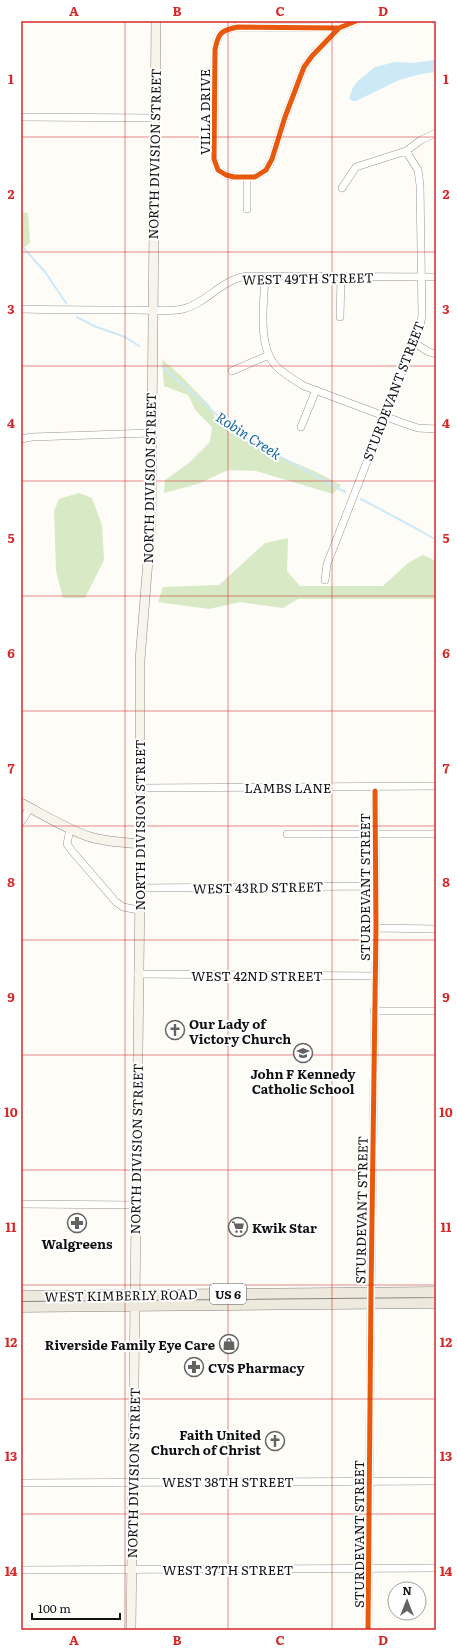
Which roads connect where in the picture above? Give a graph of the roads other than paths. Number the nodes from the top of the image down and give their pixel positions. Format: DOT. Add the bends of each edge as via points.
graph roads {
  1 [pos="156,21"];
  2 [pos="356,21"];
  3 [pos="339,28"];
  4 [pos="21,117"];
  5 [pos="155,118"];
  6 [pos="436,133"];
  7 [pos="406,151"];
  8 [pos="247,177"];
  9 [pos="342,188"];
  10 [pos="247,209"];
  11 [pos="264,276"];
  12 [pos="341,277"];
  13 [pos="422,277"];
  14 [pos="436,277"];
  15 [pos="21,309"];
  16 [pos="152,310"];
  17 [pos="340,317"];
  18 [pos="414,343"];
  19 [pos="436,354"];
  20 [pos="269,355"];
  21 [pos="232,371"];
  22 [pos="316,390"];
  23 [pos="385,416"];
  24 [pos="301,427"];
  25 [pos="436,429"];
  26 [pos="151,434"];
  27 [pos="21,439"];
  28 [pos="325,580"];
  29 [pos="436,786"];
  30 [pos="140,788"];
  31 [pos="375,791"];
  32 [pos="25,805"];
  33 [pos="21,822"];
  34 [pos="70,829"];
  35 [pos="287,834"];
  36 [pos="376,834"];
  37 [pos="436,834"];
  38 [pos="139,844"];
  39 [pos="376,886"];
  40 [pos="140,888"];
  41 [pos="139,910"];
  42 [pos="376,928"];
  43 [pos="436,929"];
  44 [pos="138,974"];
  45 [pos="375,976"];
  46 [pos="374,1011"];
  47 [pos="436,1011"];
  48 [pos="21,1204"];
  49 [pos="136,1206"];
  50 [pos="371,1292"];
  51 [pos="436,1292"];
  52 [pos="134,1294"];
  53 [pos="21,1296"];
  54 [pos="436,1303"];
  55 [pos="371,1304"];
  56 [pos="134,1305"];
  57 [pos="21,1307"];
  58 [pos="133,1481"];
  59 [pos="370,1481"];
  60 [pos="436,1481"];
  61 [pos="21,1483"];
  62 [pos="369,1568"];
  63 [pos="436,1568"];
  64 [pos="132,1569"];
  65 [pos="21,1570"];
  66 [pos="131,1630"];
  67 [pos="368,1630"];
  1 -- 5 [label="main road, NORTH DIVISION STREET"];
  2 -- 3 [label="street, VILLA DRIVE"];
  3 -- 8 [label="street, VILLA DRIVE" via="304,67 266,170 255,177"];
  3 -- 8 [label="street, VILLA DRIVE" via="238,27 226,29 216,40 214,159 218,170 226,175"];
  4 -- 5 [label="street"];
  5 -- 16 [label="main road, NORTH DIVISION STREET"];
  6 -- 7 [label="street"];
  7 -- 9 [label="street" via="356,167"];
  7 -- 13 [label="street, STURDEVANT STREET" via="418,170 420,185"];
  8 -- 10 [label="street"];
  11 -- 12 [label="street, WEST 49TH STREET"];
  11 -- 16 [label="street, WEST 49TH STREET" via="240,276 183,309"];
  11 -- 20 [label="street" via="263,336"];
  12 -- 13 [label="street, WEST 49TH STREET"];
  12 -- 17 [label="street"];
  13 -- 14 [label="street, WEST 49TH STREET"];
  13 -- 18 [label="street, STURDEVANT STREET" via="422,316"];
  15 -- 16 [label="street, WEST 49TH STREET"];
  16 -- 26 [label="main road, NORTH DIVISION STREET"];
  18 -- 19 [label="street"];
  18 -- 23 [label="street, STURDEVANT STREET"];
  20 -- 21 [label="street"];
  20 -- 22 [label="street" via="275,365 290,378"];
  22 -- 23 [label="street"];
  22 -- 24 [label="street"];
  23 -- 25 [label="street" via="418,428"];
  23 -- 28 [label="street, STURDEVANT STREET" via="327,564"];
  26 -- 27 [label="street"];
  26 -- 30 [label="main road, NORTH DIVISION STREET" via="151,523 140,660"];
  29 -- 30 [label="street, LAMBS LANE"];
  30 -- 38 [label="main road, NORTH DIVISION STREET"];
  31 -- 36 [label="street, STURDEVANT STREET"];
  32 -- 33 [label="street"];
  32 -- 34 [label="main road"];
  34 -- 38 [label="main road" via="90,837"];
  34 -- 41 [label="street" via="67,844 72,851 116,902 123,907"];
  35 -- 36 [label="street"];
  36 -- 37 [label="street"];
  36 -- 39 [label="street, STURDEVANT STREET"];
  38 -- 40 [label="main road, NORTH DIVISION STREET"];
  39 -- 40 [label="street, WEST 43RD STREET"];
  39 -- 42 [label="street, STURDEVANT STREET"];
  40 -- 41 [label="main road, NORTH DIVISION STREET"];
  41 -- 44 [label="main road, NORTH DIVISION STREET"];
  42 -- 43 [label="street"];
  42 -- 45 [label="street, STURDEVANT STREET"];
  44 -- 45 [label="street, WEST 42ND STREET"];
  44 -- 49 [label="main road, NORTH DIVISION STREET"];
  45 -- 46 [label="street, STURDEVANT STREET"];
  46 -- 47 [label="street"];
  46 -- 50 [label="street, STURDEVANT STREET"];
  48 -- 49 [label="street"];
  49 -- 52 [label="main road, NORTH DIVISION STREET"];
  50 -- 51 [label="main road, WEST KIMBERLY ROAD / US 6"];
  50 -- 52 [label="main road, WEST KIMBERLY ROAD / US 6"];
  50 -- 55 [label="street, STURDEVANT STREET"];
  52 -- 53 [label="main road, WEST KIMBERLY ROAD / US 6"];
  52 -- 56 [label="main road, NORTH DIVISION STREET"];
  54 -- 55 [label="main road, WEST KIMBERLY ROAD / US 6"];
  55 -- 56 [label="main road, WEST KIMBERLY ROAD / US 6"];
  55 -- 59 [label="street, STURDEVANT STREET"];
  56 -- 57 [label="main road, WEST KIMBERLY ROAD / US 6"];
  56 -- 58 [label="main road, NORTH DIVISION STREET"];
  58 -- 59 [label="street, WEST 38TH STREET"];
  58 -- 61 [label="street, WEST 38TH STREET"];
  58 -- 64 [label="main road, NORTH DIVISION STREET"];
  59 -- 60 [label="street, WEST 38TH STREET"];
  59 -- 62 [label="street, STURDEVANT STREET"];
  62 -- 63 [label="street, WEST 37TH STREET"];
  62 -- 64 [label="street, WEST 37TH STREET"];
  62 -- 67 [label="street, STURDEVANT STREET"];
  64 -- 65 [label="street, WEST 37TH STREET"];
  64 -- 66 [label="main road, NORTH DIVISION STREET"];
}
